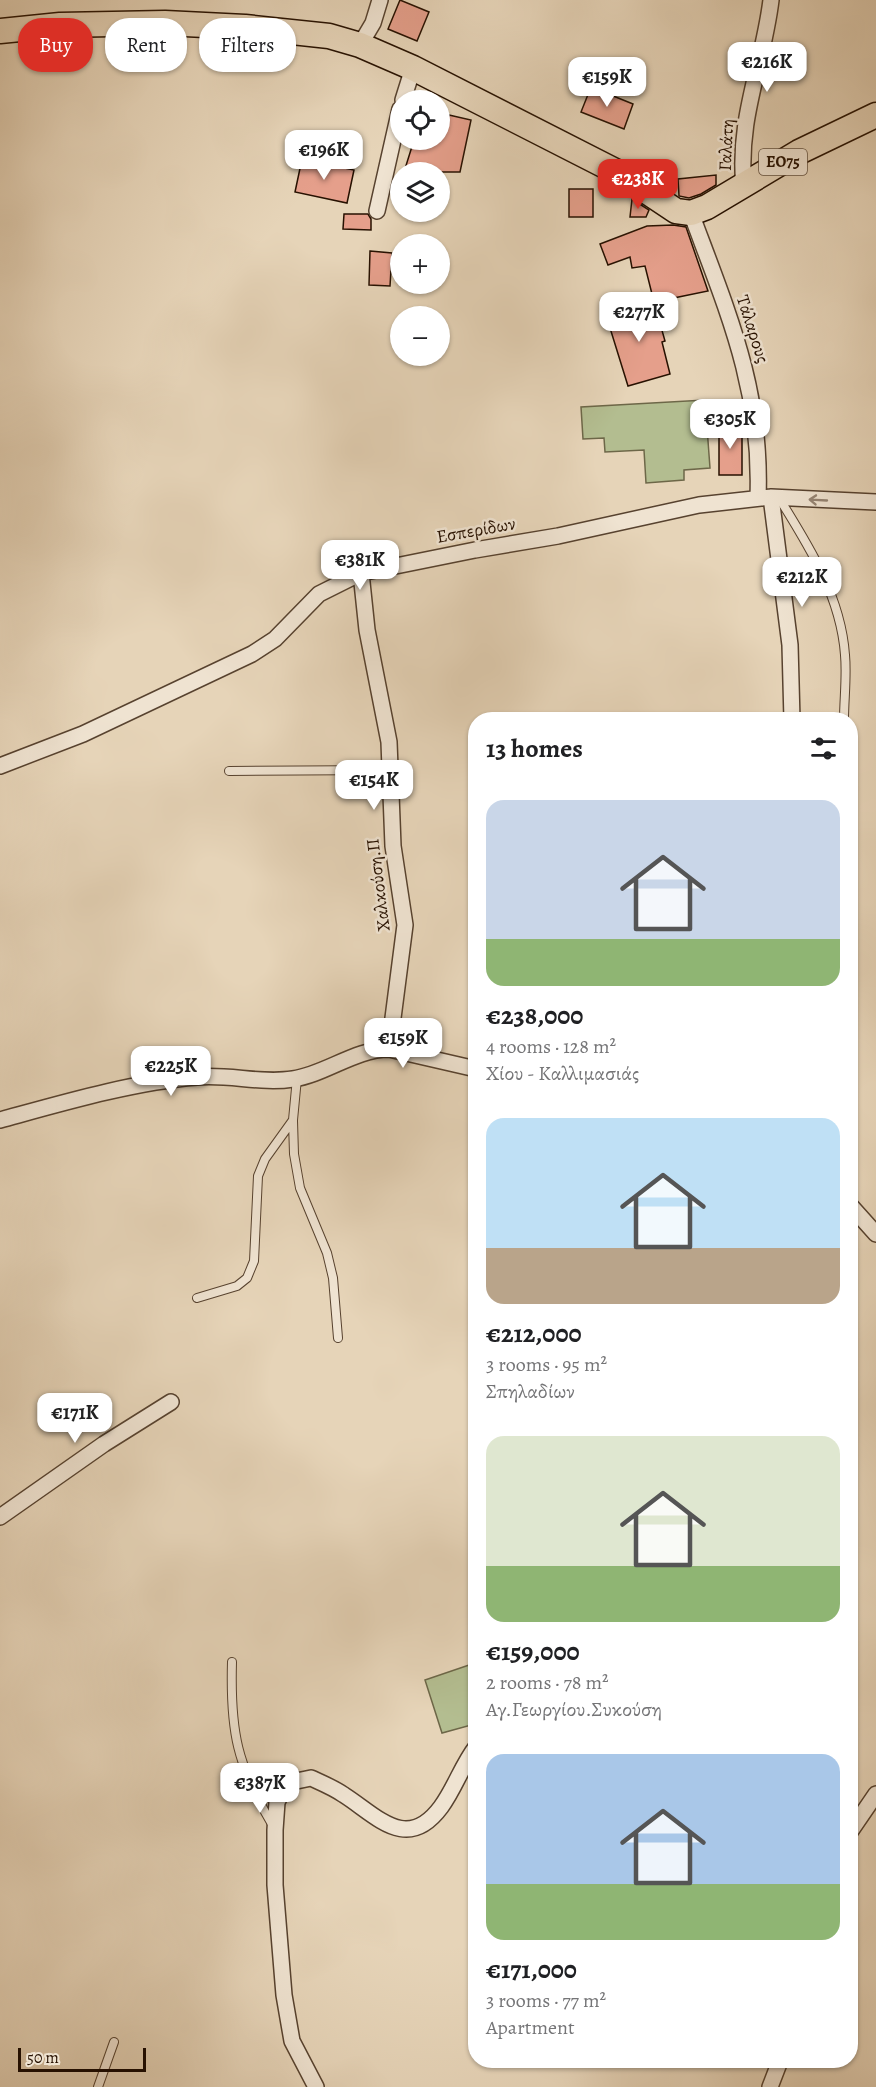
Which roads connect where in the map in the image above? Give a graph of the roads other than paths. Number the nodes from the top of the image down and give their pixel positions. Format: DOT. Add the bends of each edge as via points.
graph roads {
  1 [pos="380,0"];
  2 [pos="771,0"];
  3 [pos="0,31"];
  4 [pos="360,45"];
  5 [pos="413,68"];
  6 [pos="406,90"];
  7 [pos="876,115"];
  8 [pos="391,150"];
  9 [pos="744,187"];
  10 [pos="377,211"];
  11 [pos="692,213"];
  12 [pos="769,497"];
  13 [pos="876,502"];
  14 [pos="361,573"];
  15 [pos="792,712"];
  16 [pos="844,712"];
  17 [pos="0,766"];
  18 [pos="390,770"];
  19 [pos="229,771"];
  20 [pos="389,1049"];
  21 [pos="468,1067"];
  22 [pos="297,1078"];
  23 [pos="0,1120"];
  24 [pos="292,1120"];
  25 [pos="858,1214"];
  26 [pos="876,1233"];
  27 [pos="197,1298"];
  28 [pos="338,1338"];
  29 [pos="171,1402"];
  30 [pos="0,1517"];
  31 [pos="232,1662"];
  32 [pos="468,1760"];
  33 [pos="876,1794"];
  34 [pos="858,1820"];
  35 [pos="275,1830"];
  36 [pos="114,2042"];
  37 [pos="777,2068"];
  38 [pos="98,2087"];
  39 [pos="316,2087"];
  40 [pos="770,2087"];
  1 -- 4 [label="street"];
  2 -- 9 [label="street, Γαλάτη" via="751,86 741,158"];
  3 -- 4 [label="main road" via="60,25 245,27 298,31"];
  4 -- 5 [label="main road"];
  5 -- 6 [label="street"];
  5 -- 11 [label="main road" via="619,173 676,211"];
  7 -- 9 [label="main road, ΕΟ75" via="799,152"];
  8 -- 10 [label="street"];
  9 -- 11 [label="main road, ΕΟ75"];
  11 -- 12 [label="street, Τάλαρους" via="750,386"];
  13 -- 12 [label="street, Εσπερίδων, one-way"];
  12 -- 14 [label="street, Εσπερίδων" via="699,505 558,537 475,549"];
  12 -- 15 [label="street, Τάλαρους" via="790,645"];
  12 -- 16 [label="lane" via="811,548 836,610 846,658"];
  14 -- 17 [label="street, Εσπερίδων" via="319,594 276,639 252,654 83,734"];
  14 -- 18 [label="street, Χαλκούση.Π" via="389,742"];
  18 -- 19 [label="lane"];
  18 -- 20 [label="street, Χαλκούση.Π" via="393,846 405,926"];
  20 -- 21 [label="street"];
  20 -- 22 [label="street" via="375,1049"];
  22 -- 23 [label="street" via="278,1082 195,1077 122,1090"];
  22 -- 24 [label="lane"];
  24 -- 27 [label="lane" via="258,1176 254,1261 247,1278 237,1286"];
  24 -- 28 [label="lane" via="300,1188 333,1278"];
  25 -- 26 [label="street"];
  29 -- 30 [label="street"];
  31 -- 35 [label="lane" via="234,1732 240,1760"];
  32 -- 35 [label="street" via="443,1803 426,1822 411,1828 389,1827 345,1795 311,1778 287,1784 277,1802"];
  33 -- 34 [label="street"];
  35 -- 39 [label="street" via="284,1995 292,2041"];
  36 -- 38 [label="lane"];
  37 -- 40 [label="street"];
}
